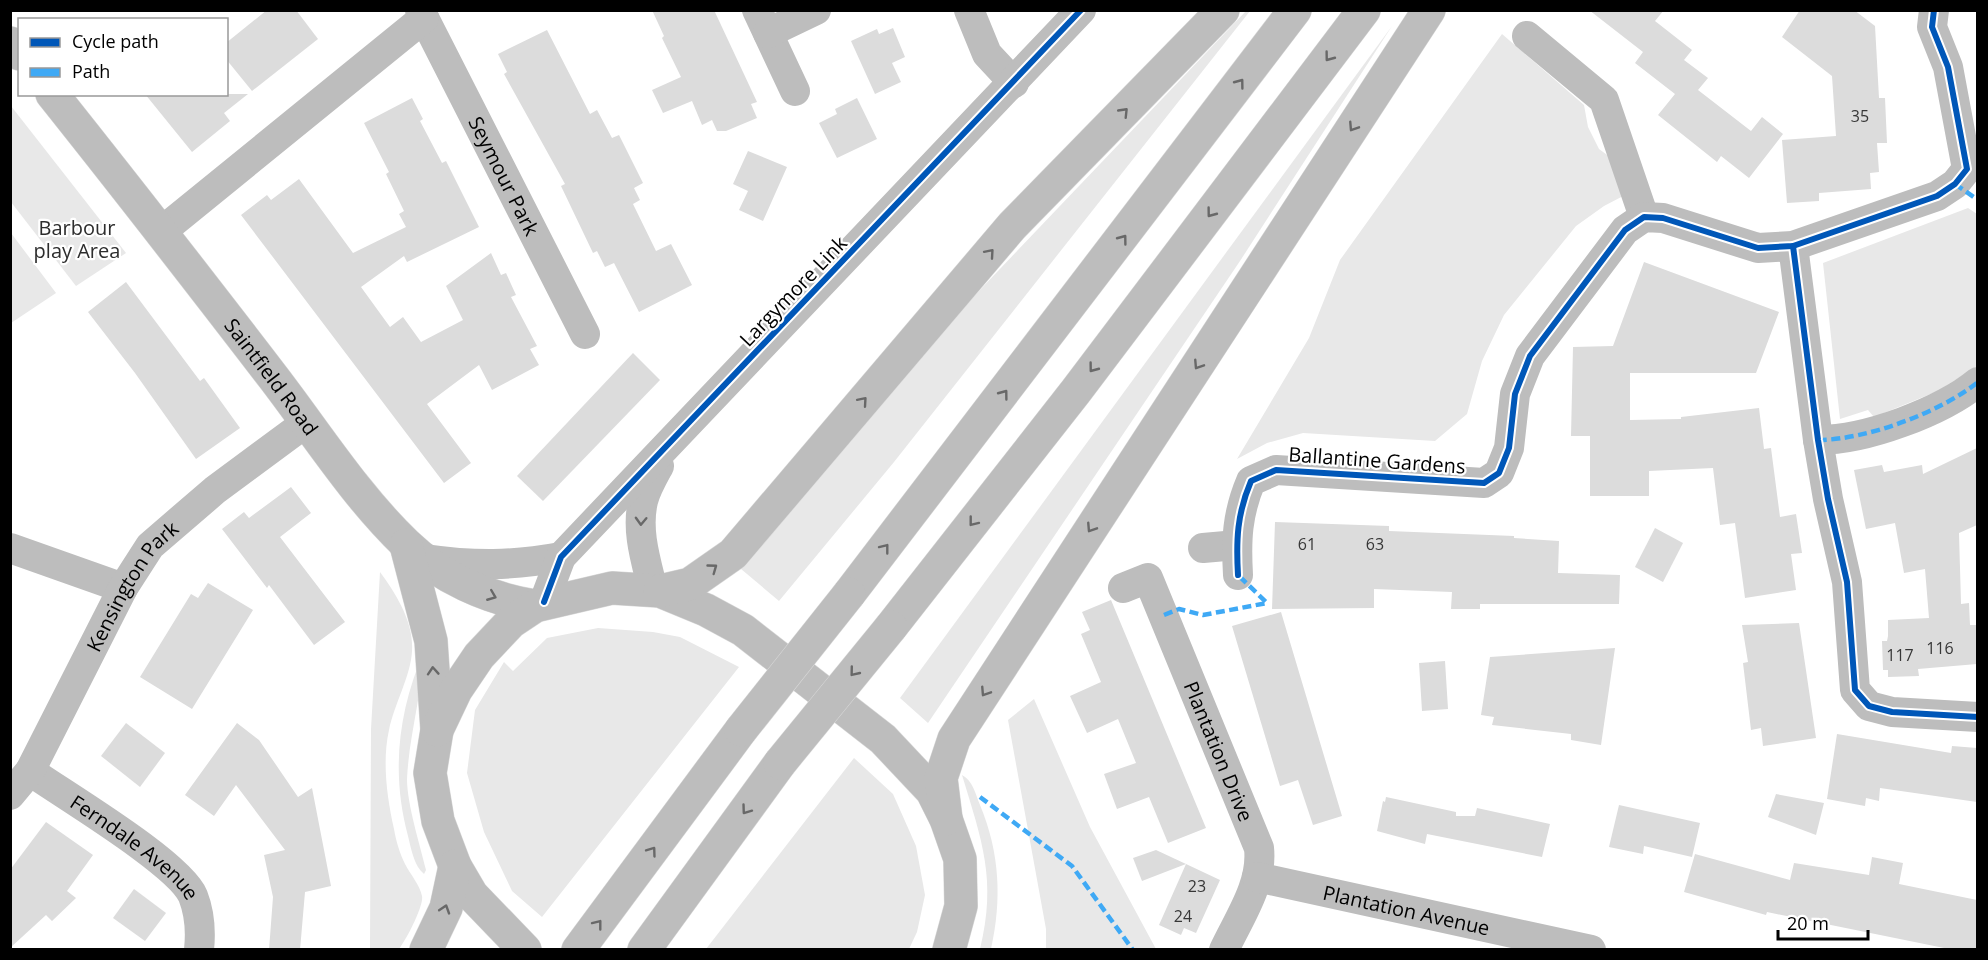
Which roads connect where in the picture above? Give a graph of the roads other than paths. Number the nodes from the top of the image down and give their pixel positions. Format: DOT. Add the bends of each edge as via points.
graph roads {
  1 [pos="816,10"];
  2 [pos="969,10"];
  3 [pos="1081,10"];
  4 [pos="1223,10"];
  5 [pos="1295,10"];
  6 [pos="1364,10"];
  7 [pos="1429,10"];
  8 [pos="1934,10"];
  9 [pos="422,14"];
  10 [pos="762,22"];
  11 [pos="1527,36"];
  12 [pos="1014,83"];
  13 [pos="795,91"];
  14 [pos="54,96"];
  15 [pos="1966,192"];
  16 [pos="1644,217"];
  17 [pos="162,231"];
  18 [pos="1793,246"];
  19 [pos="585,334"];
  20 [pos="1977,382"];
  21 [pos="307,422"];
  22 [pos="1818,440"];
  23 [pos="668,447"];
  24 [pos="1236,545"];
  25 [pos="10,548"];
  26 [pos="1203,548"];
  27 [pos="416,552"];
  28 [pos="561,557"];
  29 [pos="1238,575"];
  30 [pos="123,588"];
  31 [pos="1123,588"];
  32 [pos="657,591"];
  33 [pos="539,604"];
  34 [pos="1977,717"];
  35 [pos="437,730"];
  36 [pos="30,771"];
  37 [pos="10,795"];
  38 [pos="946,819"];
  39 [pos="456,866"];
  40 [pos="1257,877"];
  41 [pos="651,940"];
  42 [pos="199,950"];
  43 [pos="426,950"];
  44 [pos="525,950"];
  45 [pos="578,950"];
  46 [pos="949,950"];
  47 [pos="1224,950"];
  48 [pos="1591,950"];
  1 -- 10 [label="street"];
  2 -- 12 [label="street" via="987,54"];
  3 -- 12 [label="street, Largymore Link"];
  32 -- 4 [label="main road, one-way" via="690,584 733,554 1012,226"];
  45 -- 5 [label="main road, one-way, bridge" via="741,730"];
  6 -- 41 [label="main road, one-way, bridge" via="1076,391 780,763"];
  7 -- 38 [label="main road, one-way" via="954,739 941,778"];
  8 -- 15 [label="street" via="1932,27 1948,67 1966,160"];
  9 -- 17 [label="street, Seymour Park"];
  9 -- 19 [label="street, Seymour Park"];
  10 -- 13 [label="street"];
  11 -- 16 [label="street" via="1604,100"];
  12 -- 23 [label="street, Largymore Link"];
  14 -- 17 [label="main road, Saintfield Road"];
  15 -- 18 [label="street" via="1937,196"];
  16 -- 18 [label="street" via="1663,218 1758,248"];
  16 -- 24 [label="street, Ballantine Gardens" via="1625,230 1530,356 1515,394 1509,448 1499,473 1484,483 1276,470 1251,481 1240,507"];
  17 -- 21 [label="main road, Saintfield Road"];
  18 -- 22 [label="street"];
  20 -- 22 [label="street" via="1945,405 1847,439"];
  21 -- 27 [label="main road, Saintfield Road" via="355,486"];
  21 -- 30 [label="street, Kensington Park" via="214,490 150,546"];
  22 -- 34 [label="street" via="1847,582 1855,690 1869,706 1892,712"];
  23 -- 28 [label="street, Largymore Link"];
  23 -- 32 [label="street, Largymore Link, one-way" via="643,499 640,521 645,561"];
  24 -- 26 [label="street"];
  24 -- 29 [label="street, Ballantine Gardens"];
  25 -- 30 [label="street"];
  27 -- 28 [label="street" via="486,566"];
  27 -- 33 [label="main road, Saintfield Road, one-way" via="477,590 506,602"];
  35 -- 27 [label="main road, one-way" via="431,641"];
  28 -- 33 [label="street, Largymore Link"];
  30 -- 36 [label="street, Kensington Park"];
  31 -- 40 [label="street, Plantation Drive" via="1148,578 1259,848"];
  32 -- 33 [label="main road" via="612,588"];
  32 -- 38 [label="main road" via="743,630 883,739 932,790"];
  33 -- 35 [label="main road" via="511,621 479,656 456,690"];
  35 -- 39 [label="main road" via="430,773 438,821"];
  36 -- 37 [label="street, Kensington Park"];
  36 -- 42 [label="street, Ferndale Avenue" via="165,864 192,894 201,926"];
  38 -- 46 [label="main road" via="960,860 961,906"];
  43 -- 39 [label="main road, one-way" via="446,908"];
  39 -- 44 [label="main road" via="472,895"];
  40 -- 47 [label="street, Plantation Drive"];
  40 -- 48 [label="street, Plantation Avenue"];
}
